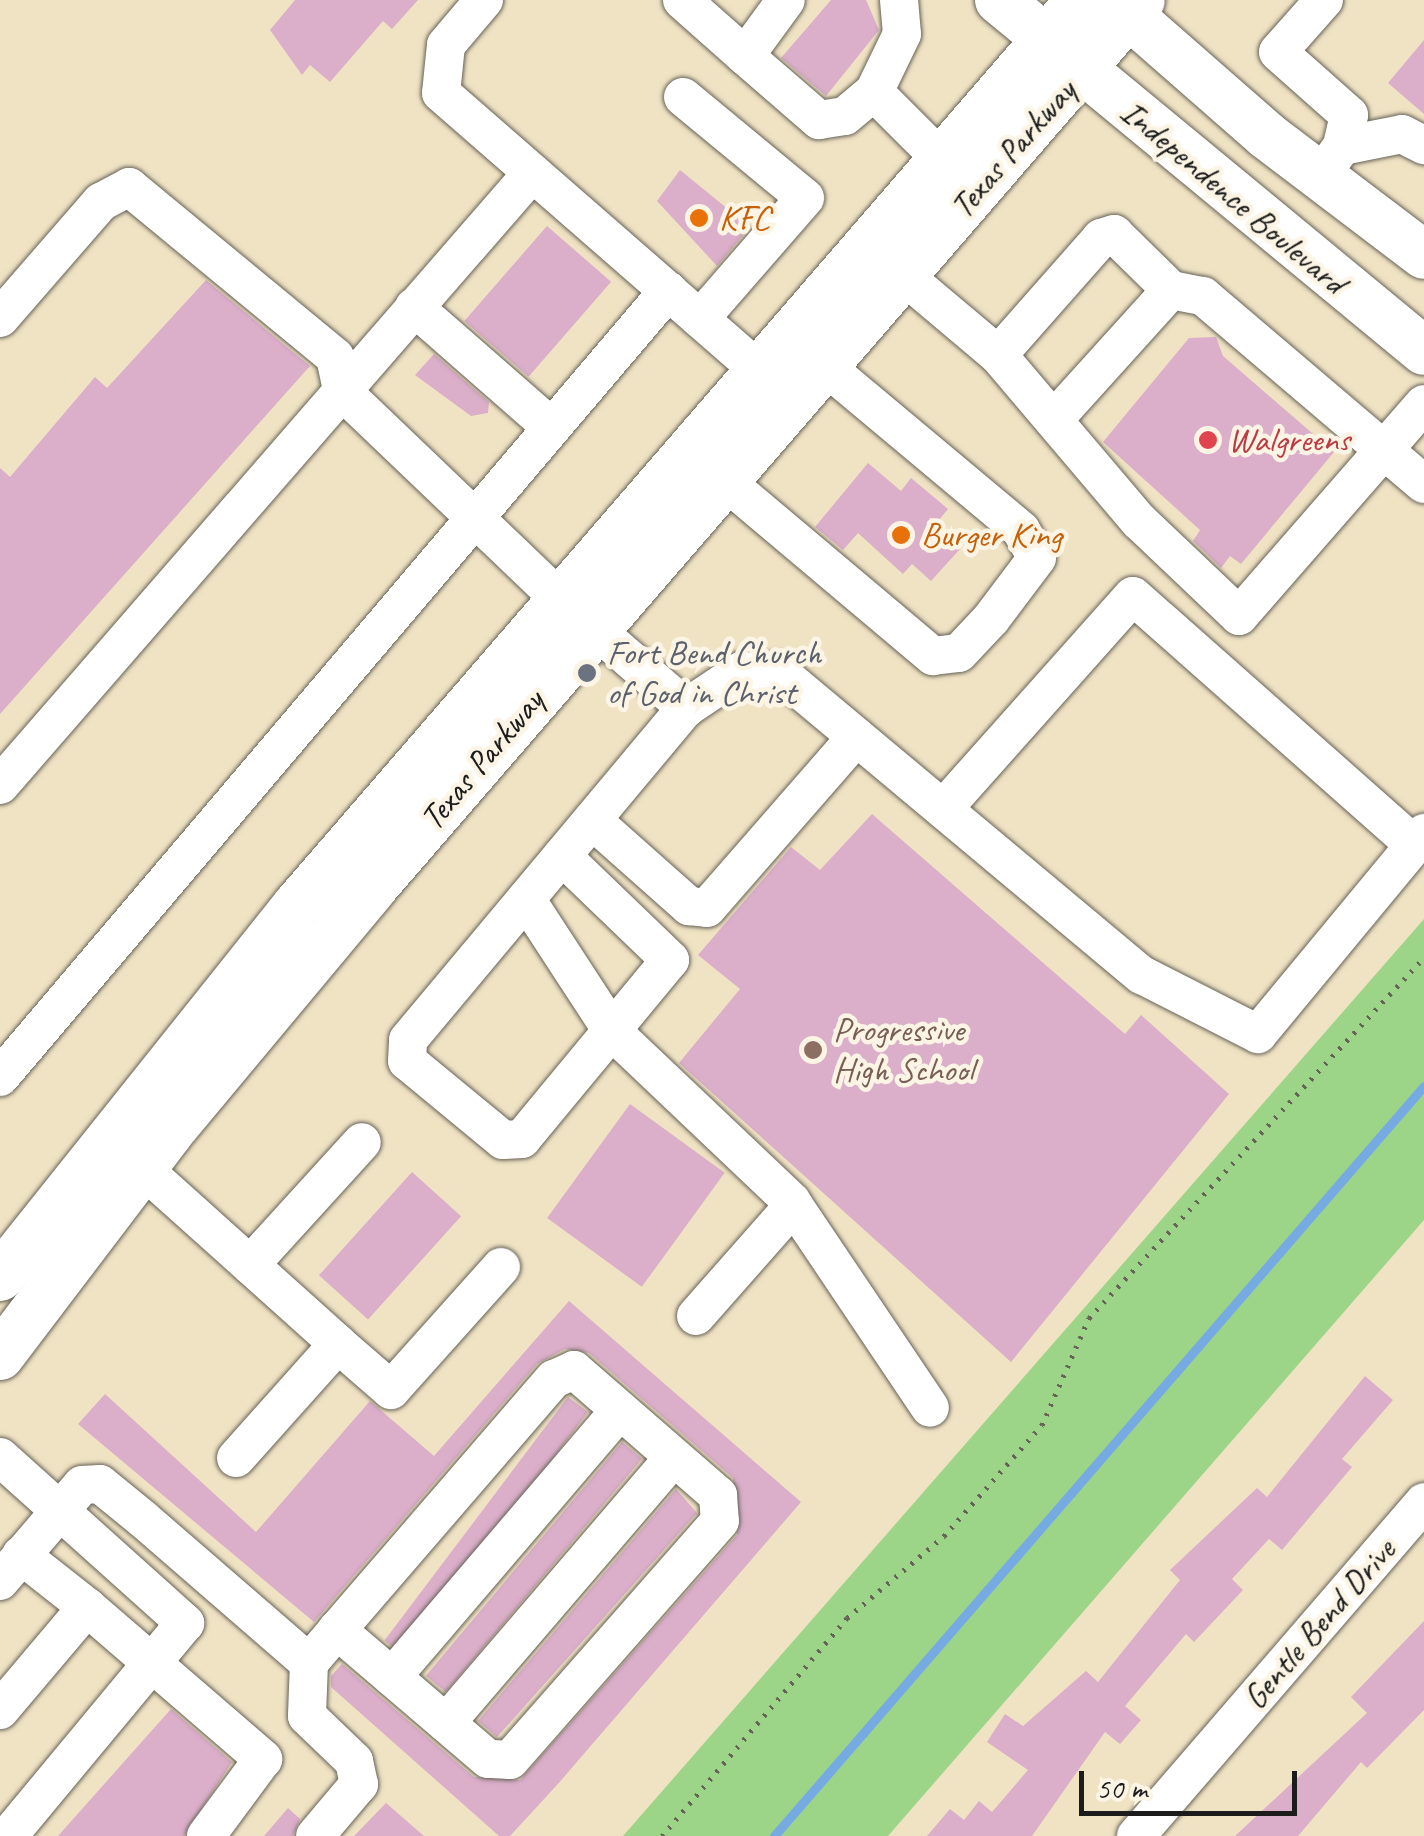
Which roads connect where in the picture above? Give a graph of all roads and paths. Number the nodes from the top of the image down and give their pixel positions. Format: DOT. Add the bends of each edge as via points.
graph roads {
  1 [pos="484,0"];
  2 [pos="682,0"];
  3 [pos="786,0"];
  4 [pos="899,0"];
  5 [pos="999,0"];
  6 [pos="1080,0"];
  7 [pos="1324,0"];
  8 [pos="1128,5"];
  9 [pos="1046,40"];
  10 [pos="745,56"];
  11 [pos="1082,70"];
  12 [pos="874,92"];
  13 [pos="683,97"];
  14 [pos="1424,144"];
  15 [pos="943,160"];
  16 [pos="1330,162"];
  17 [pos="532,173"];
  18 [pos="1424,254"];
  19 [pos="904,275"];
  20 [pos="1171,290"];
  21 [pos="668,291"];
  22 [pos="414,307"];
  23 [pos="0,318"];
  24 [pos="700,319"];
  25 [pos="1424,351"];
  26 [pos="998,356"];
  27 [pos="825,366"];
  28 [pos="758,370"];
  29 [pos="342,391"];
  30 [pos="1424,404"];
  31 [pos="1057,416"];
  32 [pos="550,425"];
  33 [pos="1385,448"];
  34 [pos="725,481"];
  35 [pos="1424,484"];
  36 [pos="470,513"];
  37 [pos="577,614"];
  38 [pos="686,708"];
  39 [pos="856,736"];
  40 [pos="0,786"];
  41 [pos="943,809"];
  42 [pos="592,820"];
  43 [pos="1419,839"];
  44 [pos="562,856"];
  45 [pos="526,899"];
  46 [pos="1424,956"];
  47 [pos="612,1030"];
  48 [pos="0,1077"];
  49 [pos="362,1142"];
  50 [pos="142,1168"];
  51 [pos="794,1204"];
  52 [pos="250,1265"];
  53 [pos="501,1268"];
  54 [pos="0,1278"];
  55 [pos="696,1316"];
  56 [pos="338,1344"];
  57 [pos="0,1356"];
  58 [pos="930,1408"];
  59 [pos="620,1410"];
  60 [pos="0,1456"];
  61 [pos="674,1456"];
  62 [pos="236,1458"];
  63 [pos="1424,1502"];
  64 [pos="60,1511"];
  65 [pos="11,1568"];
  66 [pos="87,1607"];
  67 [pos="337,1630"];
  68 [pos="150,1661"];
  69 [pos="309,1663"];
  70 [pos="392,1677"];
  71 [pos="0,1710"];
  72 [pos="446,1723"];
  73 [pos="334,1829"];
  74 [pos="8,1836"];
  75 [pos="206,1836"];
  76 [pos="662,1836"];
  77 [pos="1136,1836"];
  1 -- 17 [label="street" via="446,45 441,93"];
  2 -- 10 [label="street"];
  3 -- 10 [label="street"];
  4 -- 12 [label="street" via="902,34"];
  5 -- 9 [label="main road, Independence Boulevard"];
  6 -- 9 [label="main road, Texas Parkway"];
  7 -- 16 [label="street" via="1278,52 1349,115"];
  8 -- 11 [label="main road, Texas Parkway"];
  8 -- 16 [label="main road, Independence Boulevard"];
  9 -- 11 [label="main road, Independence Boulevard"];
  9 -- 15 [label="main road, Texas Parkway"];
  10 -- 12 [label="street" via="819,120 845,116"];
  11 -- 19 [label="main road, Texas Parkway"];
  11 -- 25 [label="main road, Independence Boulevard"];
  12 -- 15 [label="street"];
  13 -- 24 [label="street" via="804,198"];
  14 -- 16 [label="street" via="1402,134"];
  15 -- 28 [label="main road, Texas Parkway"];
  16 -- 18 [label="main road, Independence Boulevard"];
  17 -- 21 [label="street"];
  17 -- 22 [label="street"];
  19 -- 26 [label="street"];
  19 -- 27 [label="main road, Texas Parkway"];
  20 -- 26 [label="street" via="1114,234 1101,238"];
  20 -- 31 [label="street"];
  20 -- 33 [label="street" via="1203,296"];
  21 -- 24 [label="street"];
  21 -- 32 [label="street"];
  22 -- 29 [label="street"];
  22 -- 32 [label="street"];
  23 -- 29 [label="street" via="100,202 129,188 335,357"];
  24 -- 28 [label="street"];
  26 -- 31 [label="street"];
  27 -- 34 [label="main road, Texas Parkway"];
  27 -- 34 [label="street" via="1021,530 1037,558 959,653 933,656 896,631"];
  28 -- 37 [label="main road, Texas Parkway"];
  29 -- 36 [label="street"];
  29 -- 40 [label="street"];
  30 -- 33 [label="street"];
  31 -- 33 [label="street" via="1139,520 1240,616"];
  32 -- 36 [label="street"];
  33 -- 35 [label="street"];
  34 -- 37 [label="main road, Texas Parkway"];
  36 -- 37 [label="street"];
  36 -- 48 [label="street"];
  37 -- 38 [label="street"];
  37 -- 50 [label="main road, Texas Parkway" via="535,697"];
  37 -- 54 [label="main road, Texas Parkway" via="134,1102"];
  38 -- 39 [label="street" via="741,672 779,672"];
  38 -- 42 [label="street"];
  39 -- 41 [label="street"];
  39 -- 42 [label="street" via="707,908 689,906"];
  41 -- 43 [label="street" via="1142,975 1258,1034"];
  41 -- 43 [label="street" via="1133,596"];
  42 -- 44 [label="street"];
  44 -- 45 [label="street"];
  44 -- 47 [label="street" via="670,960"];
  45 -- 47 [label="street"];
  45 -- 47 [label="street" via="408,1040 408,1060 503,1140 522,1139"];
  46 -- 76 [label="path" via="1089,1318 1070,1374 1030,1438 944,1536 848,1618"];
  47 -- 51 [label="street"];
  49 -- 52 [label="street"];
  50 -- 52 [label="street"];
  50 -- 57 [label="main road, Texas Parkway"];
  51 -- 55 [label="street"];
  51 -- 58 [label="street"];
  52 -- 56 [label="street"];
  53 -- 56 [label="street" via="391,1390"];
  56 -- 62 [label="street"];
  59 -- 61 [label="street"];
  59 -- 67 [label="street" via="574,1370 554,1379"];
  59 -- 70 [label="street"];
  60 -- 64 [label="street"];
  61 -- 72 [label="street"];
  61 -- 72 [label="street" via="718,1495 720,1520 510,1760 488,1759"];
  63 -- 77 [label="street, Gentle Bend Drive"];
  64 -- 65 [label="street"];
  64 -- 68 [label="street" via="185,1623"];
  64 -- 69 [label="street" via="82,1485 100,1484"];
  65 -- 66 [label="street"];
  66 -- 68 [label="street"];
  66 -- 71 [label="street"];
  67 -- 69 [label="street"];
  67 -- 70 [label="street"];
  68 -- 74 [label="street"];
  68 -- 75 [label="street" via="264,1759"];
  69 -- 73 [label="street" via="307,1716 354,1760 359,1784"];
  70 -- 72 [label="street"];
}
